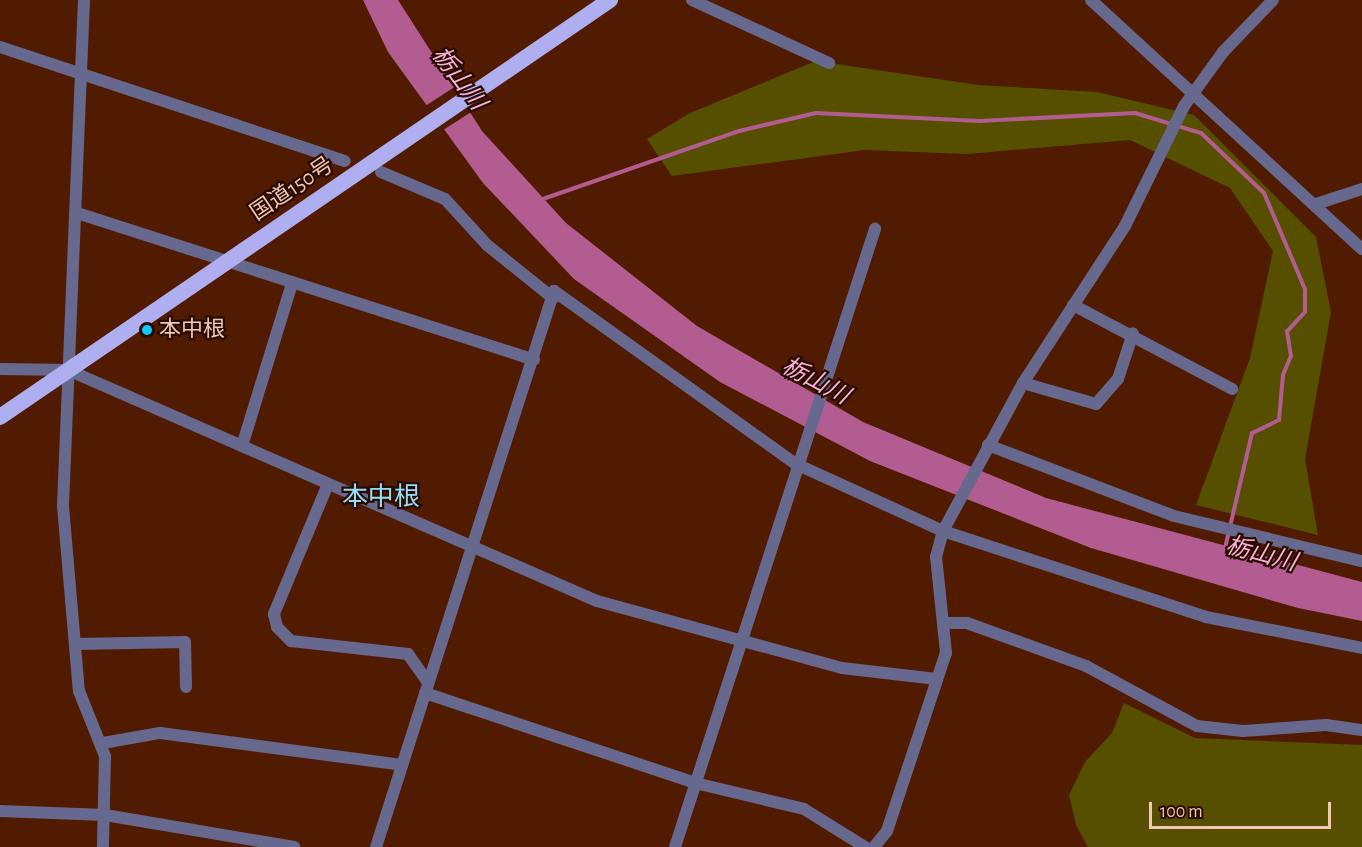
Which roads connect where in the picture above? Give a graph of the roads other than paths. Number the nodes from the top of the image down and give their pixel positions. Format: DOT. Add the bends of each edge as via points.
graph roads {
  1 [pos="84,0"];
  2 [pos="610,0"];
  3 [pos="692,0"];
  4 [pos="1091,0"];
  5 [pos="1273,0"];
  6 [pos="0,47"];
  7 [pos="829,63"];
  8 [pos="81,76"];
  9 [pos="1195,91"];
  10 [pos="345,161"];
  11 [pos="381,172"];
  12 [pos="1362,189"];
  13 [pos="1316,204"];
  14 [pos="77,213"];
  15 [pos="875,229"];
  16 [pos="1362,249"];
  17 [pos="226,262"];
  18 [pos="292,283"];
  19 [pos="553,298"];
  20 [pos="1073,305"];
  21 [pos="1134,333"];
  22 [pos="534,360"];
  23 [pos="0,369"];
  24 [pos="68,370"];
  25 [pos="1023,383"];
  26 [pos="1232,388"];
  27 [pos="0,417"];
  28 [pos="242,446"];
  29 [pos="986,447"];
  30 [pos="798,459"];
  31 [pos="328,484"];
  32 [pos="944,528"];
  33 [pos="474,548"];
  34 [pos="1362,561"];
  35 [pos="946,623"];
  36 [pos="740,640"];
  37 [pos="75,644"];
  38 [pos="1362,648"];
  39 [pos="936,680"];
  40 [pos="186,687"];
  41 [pos="427,688"];
  42 [pos="1362,730"];
  43 [pos="103,743"];
  44 [pos="402,765"];
  45 [pos="695,783"];
  46 [pos="0,812"];
  47 [pos="105,815"];
  48 [pos="103,847"];
  49 [pos="294,847"];
  50 [pos="376,847"];
  51 [pos="675,847"];
  52 [pos="865,847"];
  53 [pos="874,847"];
  1 -- 8 [label="street"];
  2 -- 17 [label="highway, 国道150号"];
  3 -- 7 [label="street"];
  4 -- 9 [label="street"];
  5 -- 9 [label="street" via="1223,52"];
  6 -- 8 [label="street"];
  8 -- 10 [label="street"];
  8 -- 14 [label="street"];
  9 -- 13 [label="street"];
  9 -- 20 [label="street" via="1125,226"];
  11 -- 19 [label="street" via="445,199 487,245"];
  12 -- 13 [label="street"];
  13 -- 16 [label="street"];
  14 -- 17 [label="street"];
  14 -- 24 [label="street"];
  15 -- 30 [label="street"];
  17 -- 18 [label="street"];
  17 -- 24 [label="highway, 国道150号"];
  18 -- 22 [label="street"];
  18 -- 28 [label="street"];
  19 -- 22 [label="street"];
  19 -- 30 [label="street" via="554,291"];
  20 -- 21 [label="street"];
  20 -- 25 [label="street"];
  21 -- 25 [label="street" via="1118,379 1096,405"];
  21 -- 26 [label="street"];
  22 -- 33 [label="street"];
  23 -- 24 [label="street"];
  24 -- 27 [label="highway, 国道150号"];
  24 -- 28 [label="street"];
  24 -- 37 [label="street" via="63,506"];
  25 -- 29 [label="street"];
  28 -- 31 [label="street"];
  29 -- 32 [label="street"];
  29 -- 34 [label="street" via="1174,516"];
  30 -- 32 [label="street"];
  30 -- 36 [label="street"];
  31 -- 33 [label="street"];
  31 -- 41 [label="street" via="274,614 277,627 291,641 408,654"];
  32 -- 35 [label="street" via="936,557"];
  32 -- 38 [label="street" via="1206,617"];
  33 -- 36 [label="street" via="597,601"];
  33 -- 41 [label="street"];
  35 -- 39 [label="street" via="946,653"];
  35 -- 42 [label="street" via="968,623 1086,666 1197,726 1243,732 1326,725"];
  36 -- 39 [label="street" via="842,668"];
  36 -- 45 [label="street"];
  37 -- 40 [label="street" via="185,642"];
  37 -- 43 [label="street" via="79,692"];
  39 -- 53 [label="street" via="887,831"];
  41 -- 44 [label="street"];
  41 -- 45 [label="street"];
  43 -- 44 [label="street" via="160,733"];
  43 -- 47 [label="street"];
  44 -- 50 [label="street"];
  45 -- 51 [label="street"];
  45 -- 52 [label="street" via="804,809"];
  46 -- 47 [label="street"];
  47 -- 48 [label="street"];
  47 -- 49 [label="street"];
}
